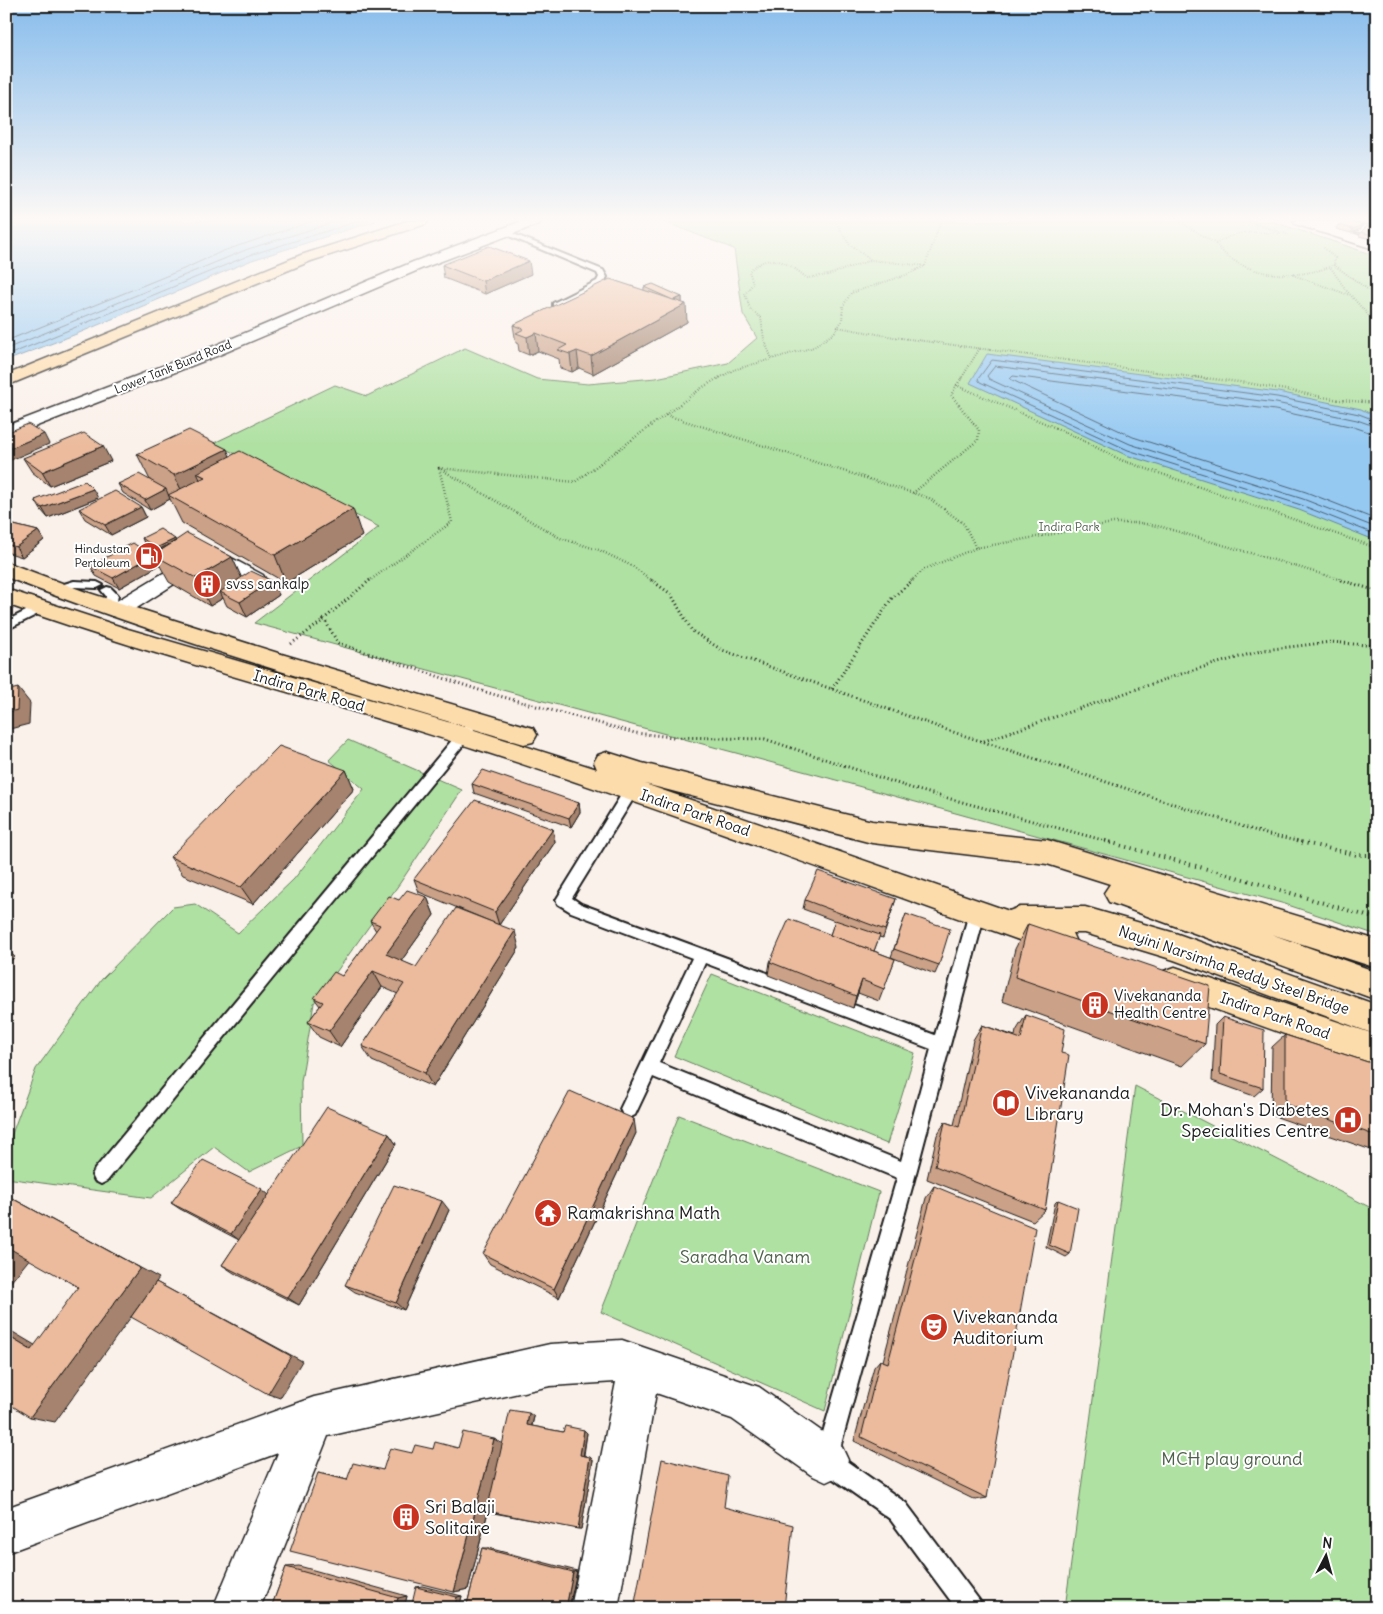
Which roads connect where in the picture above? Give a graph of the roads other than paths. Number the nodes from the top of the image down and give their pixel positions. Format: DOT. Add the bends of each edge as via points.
graph roads {
  1 [pos="192,296"];
  2 [pos="213,296"];
  3 [pos="321,296"];
  4 [pos="344,296"];
  5 [pos="574,296"];
  6 [pos="549,310"];
  7 [pos="6,373"];
  8 [pos="6,381"];
  9 [pos="6,423"];
  10 [pos="6,433"];
  11 [pos="186,543"];
  12 [pos="207,554"];
  13 [pos="6,569"];
  14 [pos="254,580"];
  15 [pos="6,596"];
  16 [pos="49,598"];
  17 [pos="108,598"];
  18 [pos="6,626"];
  19 [pos="470,728"];
  20 [pos="636,782"];
  21 [pos="1047,852"];
  22 [pos="989,917"];
  23 [pos="1085,950"];
  24 [pos="1377,954"];
  25 [pos="701,955"];
  26 [pos="1151,972"];
  27 [pos="1377,986"];
  28 [pos="1377,1020"];
  29 [pos="940,1045"];
  30 [pos="1377,1050"];
  31 [pos="649,1067"];
  32 [pos="629,1109"];
  33 [pos="907,1173"];
  34 [pos="101,1174"];
  35 [pos="640,1367"];
  36 [pos="314,1418"];
  37 [pos="826,1460"];
  38 [pos="6,1531"];
  39 [pos="236,1608"];
  40 [pos="594,1608"];
  41 [pos="972,1608"];
  1 -- 7 [label="main road"];
  2 -- 8 [label="main road"];
  3 -- 9 [label="main road, Lower Tank Bund Road"];
  4 -- 10 [label="main road, Lower Tank Bund Road"];
  5 -- 6 [label="lane"];
  11 -- 12 [label="main road"];
  12 -- 14 [label="main road"];
  12 -- 17 [label="main road"];
  13 -- 16 [label="main road, Indira Park Road"];
  15 -- 16 [label="main road, Indira Park Road"];
  16 -- 17 [label="main road, Indira Park Road"];
  16 -- 18 [label="lane"];
  16 -- 19 [label="main road, Indira Park Road" via="255,676"];
  17 -- 19 [label="main road, Indira Park Road" via="270,659"];
  19 -- 20 [label="main road, Indira Park Road"];
  19 -- 34 [label="lane"];
  20 -- 21 [label="main road, Indira Park Road" via="872,832"];
  20 -- 22 [label="main road, Indira Park Road"];
  20 -- 25 [label="lane" via="563,900 576,908"];
  21 -- 24 [label="main road, Indira Park Road"];
  21 -- 27 [label="main road" via="1105,888"];
  22 -- 23 [label="main road, Indira Park Road"];
  22 -- 28 [label="main road, Nayini Narsimha Reddy Steel Bridge" via="1085,920"];
  22 -- 29 [label="lane"];
  25 -- 29 [label="lane"];
  25 -- 31 [label="lane"];
  26 -- 30 [label="main road, Indira Park Road"];
  29 -- 33 [label="lane"];
  31 -- 32 [label="lane"];
  31 -- 33 [label="lane"];
  33 -- 37 [label="lane"];
  35 -- 36 [label="main road" via="622,1361 550,1365"];
  35 -- 37 [label="main road" via="744,1402"];
  35 -- 40 [label="main road"];
  36 -- 38 [label="main road"];
  36 -- 39 [label="main road"];
  37 -- 41 [label="lane" via="898,1511"];
}
